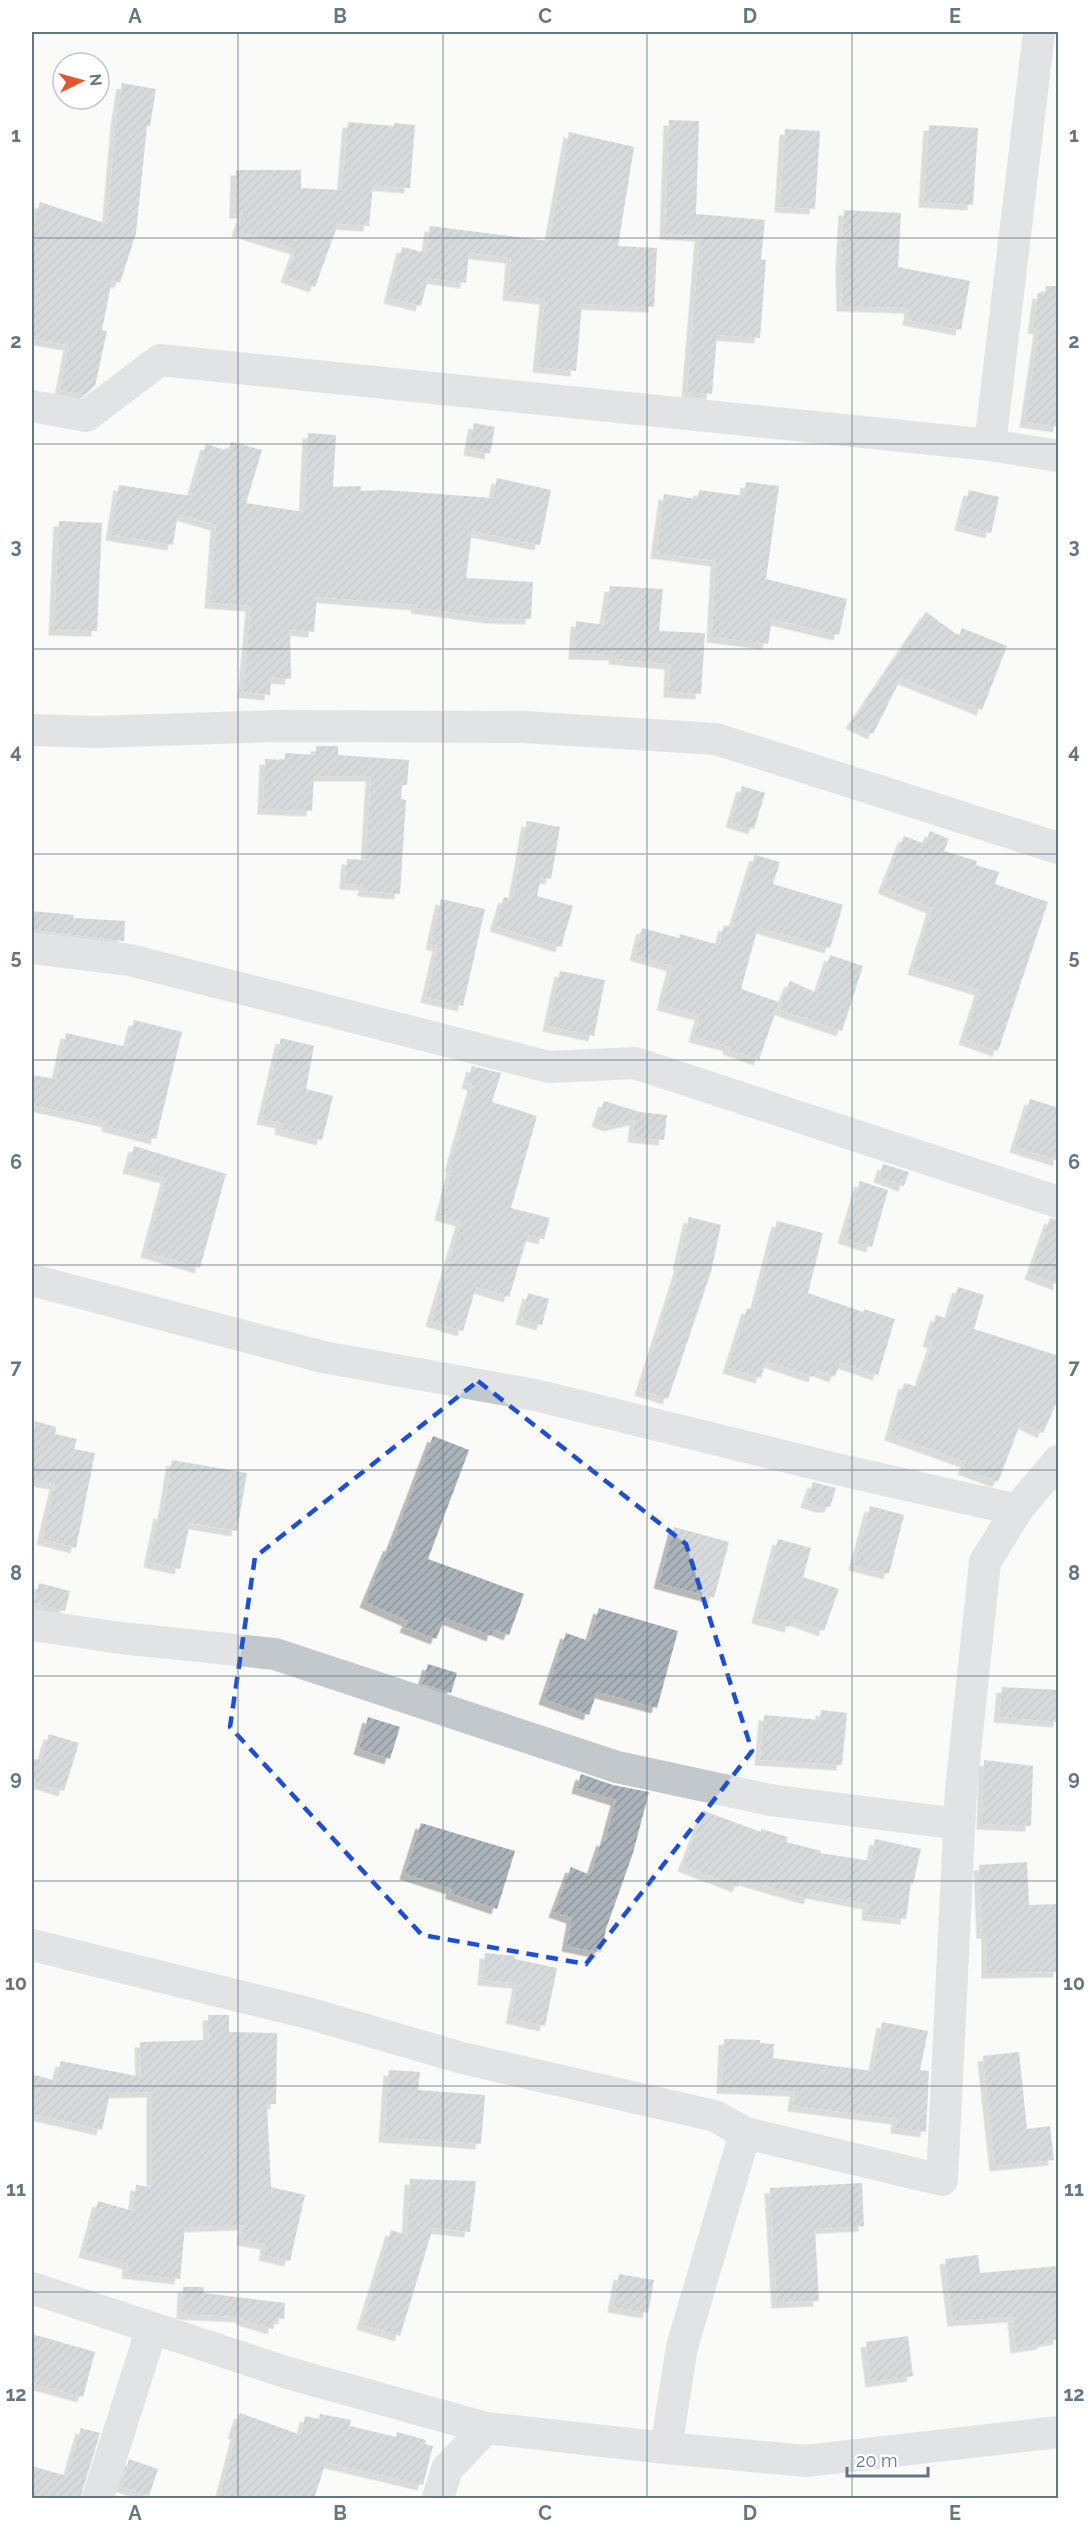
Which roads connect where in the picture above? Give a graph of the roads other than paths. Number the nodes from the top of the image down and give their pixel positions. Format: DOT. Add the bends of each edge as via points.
graph roads {
  1 [pos="1039,32"];
  2 [pos="32,406"];
  3 [pos="990,445"];
  4 [pos="1059,456"];
  5 [pos="32,730"];
  6 [pos="1059,848"];
  7 [pos="32,948"];
  8 [pos="1059,1202"];
  9 [pos="32,1280"];
  10 [pos="1059,1461"];
  11 [pos="1017,1510"];
  12 [pos="32,1625"];
  13 [pos="959,1824"];
  14 [pos="32,1946"];
  15 [pos="745,2133"];
  16 [pos="32,2288"];
  17 [pos="152,2328"];
  18 [pos="446,2417"];
  19 [pos="486,2428"];
  20 [pos="1059,2432"];
  21 [pos="666,2448"];
  22 [pos="447,2469"];
  23 [pos="98,2499"];
  24 [pos="438,2499"];
  1 -- 3 [label="street"];
  2 -- 3 [label="street" via="86,416 160,360"];
  3 -- 4 [label="street"];
  5 -- 6 [label="street" via="523,727 716,738"];
  7 -- 8 [label="street" via="130,960 549,1067 635,1063"];
  9 -- 11 [label="street" via="322,1357 535,1395"];
  10 -- 11 [label="street"];
  11 -- 13 [label="street" via="985,1562"];
  12 -- 13 [label="street" via="275,1654 617,1767 770,1800"];
  13 -- 15 [label="street" via="942,2180"];
  14 -- 15 [label="street" via="308,2013 462,2058 715,2116"];
  15 -- 21 [label="street" via="682,2347"];
  16 -- 17 [label="street"];
  17 -- 18 [label="street" via="288,2373"];
  17 -- 23 [label="street"];
  18 -- 19 [label="street"];
  18 -- 22 [label="street"];
  19 -- 21 [label="street"];
  19 -- 22 [label="street"];
  20 -- 21 [label="street" via="806,2461"];
  22 -- 24 [label="street"];
}
